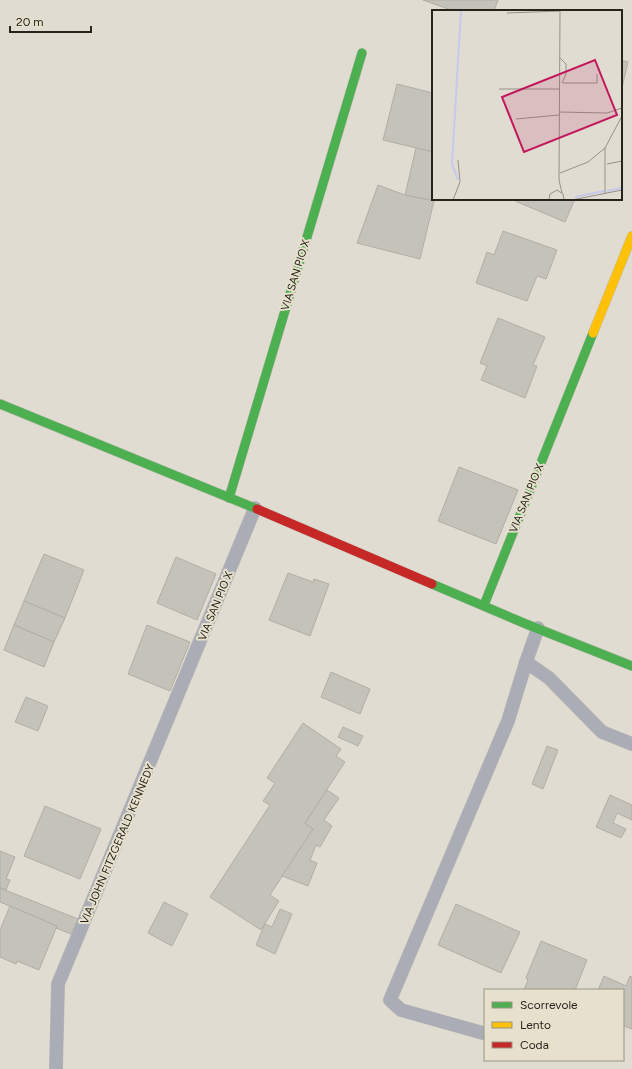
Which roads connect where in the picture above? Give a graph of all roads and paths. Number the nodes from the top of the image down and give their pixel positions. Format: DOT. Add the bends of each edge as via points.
graph roads {
  1 [pos="362,53"];
  2 [pos="632,236"];
  3 [pos="0,404"];
  4 [pos="229,498"];
  5 [pos="255,508"];
  6 [pos="484,605"];
  7 [pos="538,628"];
  8 [pos="526,662"];
  9 [pos="632,666"];
  10 [pos="175,704"];
  11 [pos="632,744"];
  12 [pos="483,1033"];
  13 [pos="56,1069"];
  1 -- 4 [label="street, VIA SAN PIO X"];
  2 -- 6 [label="street, VIA SAN PIO X"];
  3 -- 4 [label="street"];
  4 -- 5 [label="street"];
  5 -- 6 [label="street"];
  5 -- 10 [label="lane, VIA SAN PIO X"];
  6 -- 7 [label="street"];
  7 -- 8 [label="lane"];
  7 -- 9 [label="street"];
  8 -- 11 [label="lane" via="549,678 602,732"];
  8 -- 12 [label="lane" via="508,721 390,1000 401,1010"];
  10 -- 13 [label="lane, VIA JOHN FITZGERALD KENNEDY" via="58,984"];
}
